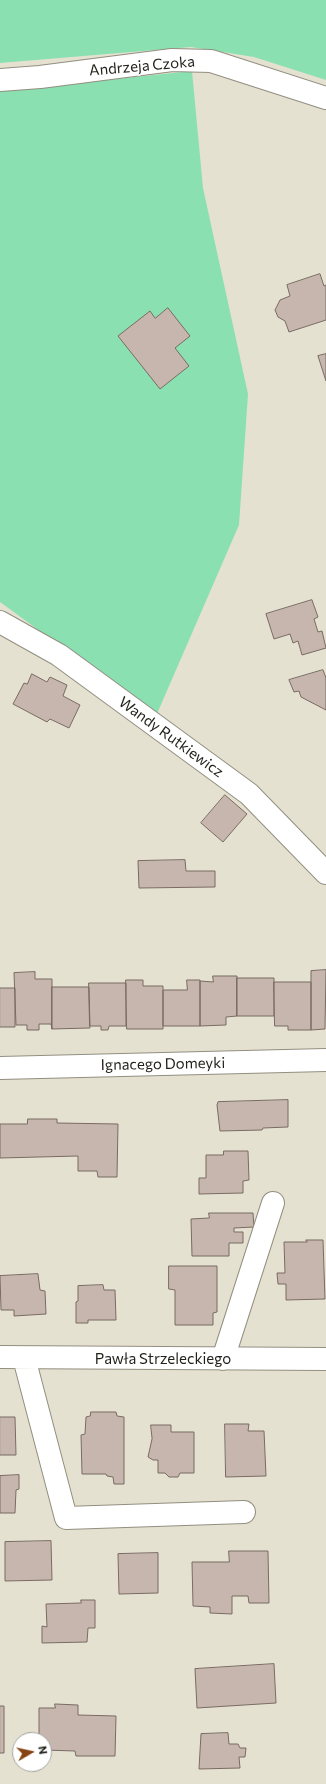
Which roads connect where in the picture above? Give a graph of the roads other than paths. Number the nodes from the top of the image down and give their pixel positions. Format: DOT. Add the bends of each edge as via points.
graph roads {
  1 [pos="0,80"];
  2 [pos="326,98"];
  3 [pos="0,622"];
  4 [pos="326,873"];
  5 [pos="326,1060"];
  6 [pos="0,1068"];
  7 [pos="273,1203"];
  8 [pos="0,1358"];
  9 [pos="24,1358"];
  10 [pos="223,1359"];
  11 [pos="326,1359"];
  12 [pos="244,1512"];
  1 -- 2 [label="street, Andrzeja Czoka" via="172,60 211,61"];
  3 -- 4 [label="street, Wandy Rutkiewicz" via="59,655 249,794"];
  5 -- 6 [label="street, Ignacego Domeyki"];
  7 -- 10 [label="street"];
  8 -- 9 [label="street, Pawła Strzeleckiego"];
  9 -- 10 [label="street, Pawła Strzeleckiego"];
  9 -- 12 [label="street" via="66,1518"];
  10 -- 11 [label="street, Pawła Strzeleckiego"];
}
